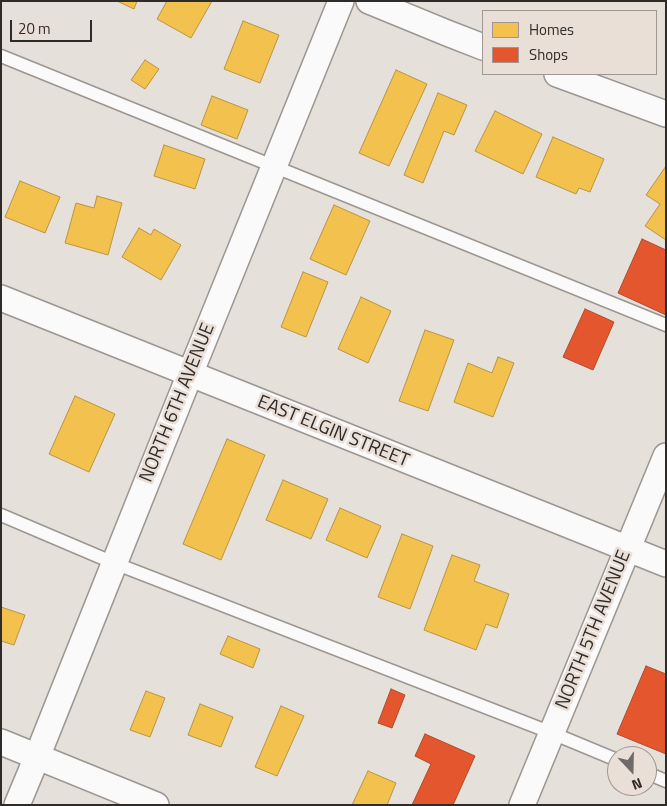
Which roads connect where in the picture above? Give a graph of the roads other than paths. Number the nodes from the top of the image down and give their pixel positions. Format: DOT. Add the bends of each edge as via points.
graph roads {
  1 [pos="340,1"];
  2 [pos="369,1"];
  3 [pos="482,47"];
  4 [pos="1,56"];
  5 [pos="560,75"];
  6 [pos="666,114"];
  7 [pos="274,166"];
  8 [pos="1,298"];
  9 [pos="666,325"];
  10 [pos="190,374"];
  11 [pos="666,456"];
  12 [pos="1,515"];
  13 [pos="627,549"];
  14 [pos="114,563"];
  15 [pos="666,564"];
  16 [pos="552,733"];
  17 [pos="1,742"];
  18 [pos="607,756"];
  19 [pos="37,757"];
  20 [pos="17,805"];
  21 [pos="156,805"];
  22 [pos="522,805"];
  1 -- 7 [label="street, NORTH 6TH AVENUE"];
  2 -- 3 [label="street"];
  4 -- 7 [label="lane"];
  5 -- 6 [label="street"];
  7 -- 9 [label="lane"];
  7 -- 10 [label="street, NORTH 6TH AVENUE"];
  8 -- 10 [label="street, EAST ELGIN STREET"];
  10 -- 13 [label="street, EAST ELGIN STREET"];
  10 -- 14 [label="street, NORTH 6TH AVENUE"];
  11 -- 13 [label="street, NORTH 5TH AVENUE"];
  12 -- 14 [label="lane"];
  13 -- 15 [label="street, EAST ELGIN STREET"];
  13 -- 16 [label="street, NORTH 5TH AVENUE"];
  14 -- 16 [label="lane"];
  14 -- 19 [label="street, NORTH 6TH AVENUE"];
  16 -- 18 [label="lane"];
  16 -- 22 [label="street, NORTH 5TH AVENUE"];
  17 -- 19 [label="street"];
  19 -- 20 [label="street, NORTH 6TH AVENUE"];
  19 -- 21 [label="street"];
}
